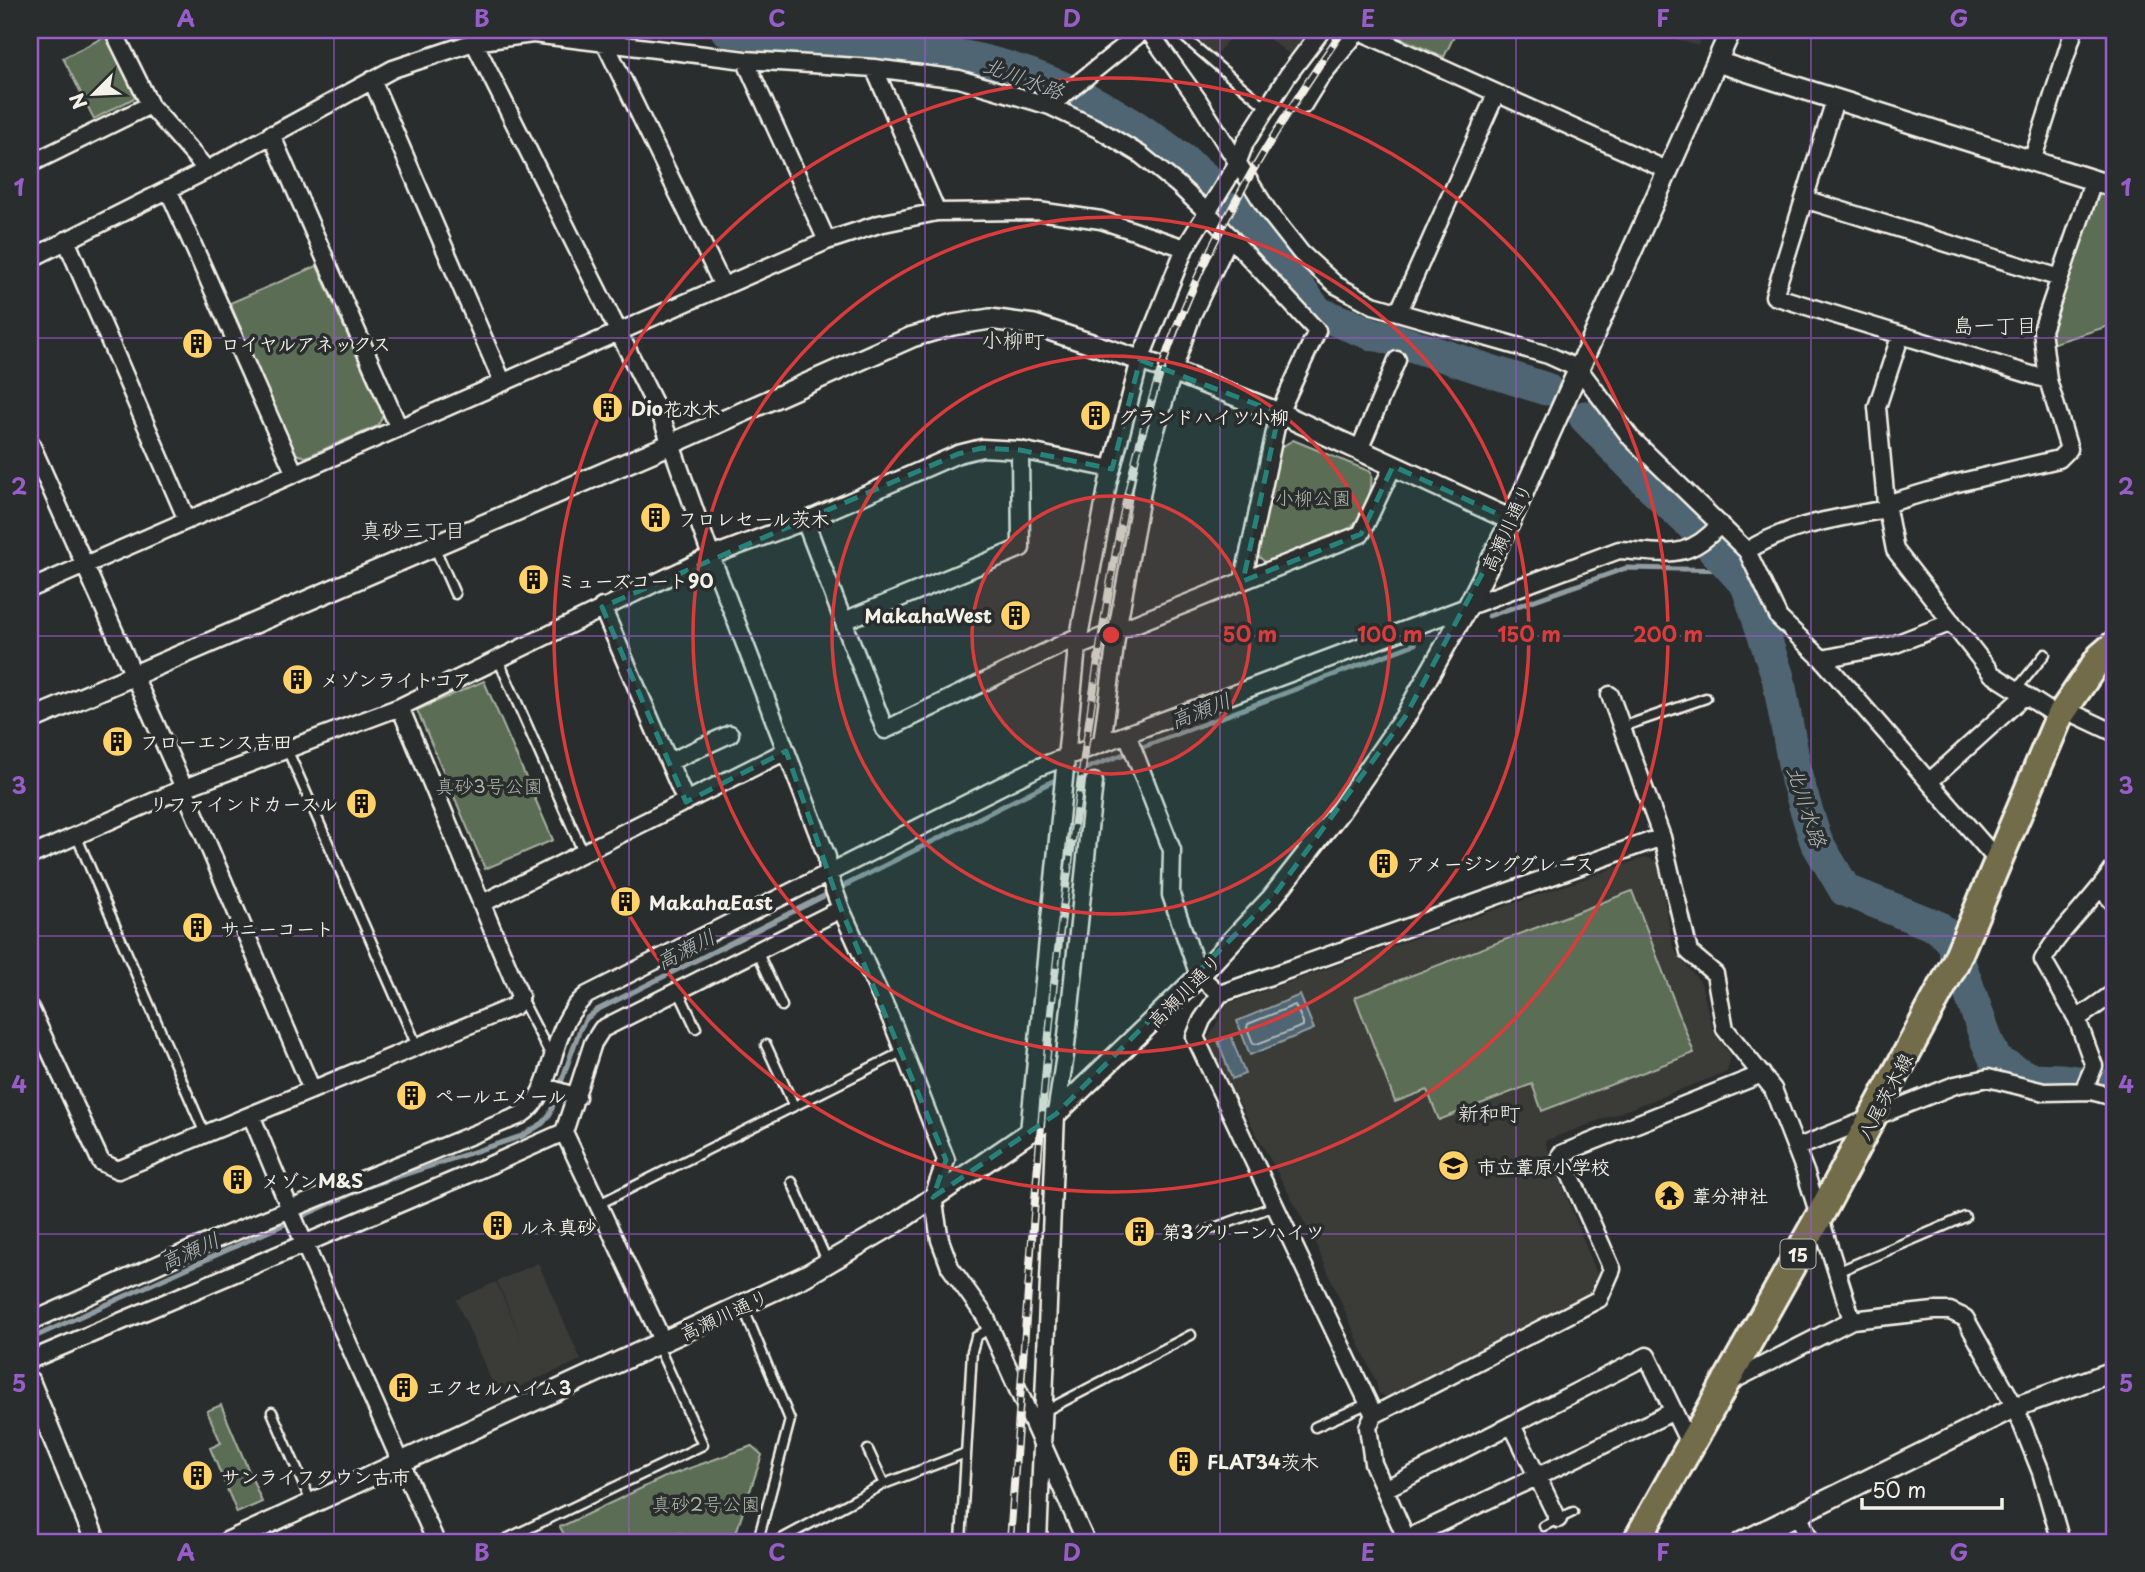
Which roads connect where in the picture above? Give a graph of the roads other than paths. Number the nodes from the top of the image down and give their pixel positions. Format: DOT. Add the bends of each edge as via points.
graph roads {
  1 [pos="1146,30"];
  2 [pos="1176,30"];
  3 [pos="1322,30"];
  4 [pos="1358,30"];
  5 [pos="1731,30"];
  6 [pos="2074,30"];
  7 [pos="116,31"];
  8 [pos="472,36"];
  9 [pos="604,41"];
  10 [pos="745,61"];
  11 [pos="1717,62"];
  12 [pos="874,68"];
  13 [pos="372,80"];
  14 [pos="1496,94"];
  15 [pos="1835,100"];
  16 [pos="1054,102"];
  17 [pos="150,105"];
  18 [pos="1303,105"];
  19 [pos="1267,108"];
  20 [pos="271,134"];
  21 [pos="2032,161"];
  22 [pos="30,164"];
  23 [pos="1237,164"];
  24 [pos="207,170"];
  25 [pos="1669,171"];
  26 [pos="2093,182"];
  27 [pos="2115,187"];
  28 [pos="168,189"];
  29 [pos="1804,200"];
  30 [pos="937,212"];
  31 [pos="1207,212"];
  32 [pos="1230,236"];
  33 [pos="66,240"];
  34 [pos="827,240"];
  35 [pos="1185,248"];
  36 [pos="30,259"];
  37 [pos="2060,278"];
  38 [pos="723,286"];
  39 [pos="1399,311"];
  40 [pos="619,331"];
  41 [pos="1900,337"];
  42 [pos="1140,360"];
  43 [pos="1397,360"];
  44 [pos="1578,369"];
  45 [pos="1172,371"];
  46 [pos="2048,380"];
  47 [pos="502,381"];
  48 [pos="1279,413"];
  49 [pos="398,426"];
  50 [pos="30,442"];
  51 [pos="671,444"];
  52 [pos="1020,450"];
  53 [pos="1359,450"];
  54 [pos="1393,467"];
  55 [pos="1112,469"];
  56 [pos="294,472"];
  57 [pos="1887,506"];
  58 [pos="187,520"];
  59 [pos="1511,520"];
  60 [pos="805,521"];
  61 [pos="1717,528"];
  62 [pos="434,546"];
  63 [pos="1747,551"];
  64 [pos="711,556"];
  65 [pos="84,565"];
  66 [pos="1243,581"];
  67 [pos="30,589"];
  68 [pos="455,594"];
  69 [pos="1468,606"];
  70 [pos="602,607"];
  71 [pos="844,621"];
  72 [pos="1952,622"];
  73 [pos="1117,631"];
  74 [pos="1078,642"];
  75 [pos="2115,644"];
  76 [pos="2045,654"];
  77 [pos="498,659"];
  78 [pos="1822,659"];
  79 [pos="132,677"];
  80 [pos="2020,692"];
  81 [pos="1610,695"];
  82 [pos="1706,698"];
  83 [pos="400,707"];
  84 [pos="2062,713"];
  85 [pos="30,720"];
  86 [pos="1622,727"];
  87 [pos="2115,733"];
  88 [pos="730,734"];
  89 [pos="1128,737"];
  90 [pos="1102,743"];
  91 [pos="287,749"];
  92 [pos="786,751"];
  93 [pos="1067,760"];
  94 [pos="669,762"];
  95 [pos="1094,782"];
  96 [pos="1929,782"];
  97 [pos="184,788"];
  98 [pos="686,802"];
  99 [pos="76,835"];
  100 [pos="1662,837"];
  101 [pos="583,852"];
  102 [pos="30,856"];
  103 [pos="1997,860"];
  104 [pos="2115,867"];
  105 [pos="829,876"];
  106 [pos="2101,889"];
  107 [pos="481,904"];
  108 [pos="2115,904"];
  109 [pos="839,905"];
  110 [pos="756,950"];
  111 [pos="1199,976"];
  112 [pos="678,990"];
  113 [pos="2115,992"];
  114 [pos="1220,994"];
  115 [pos="520,996"];
  116 [pos="782,1006"];
  117 [pos="30,1008"];
  118 [pos="2077,1019"];
  119 [pos="696,1028"];
  120 [pos="766,1045"];
  121 [pos="417,1046"];
  122 [pos="904,1051"];
  123 [pos="552,1058"];
  124 [pos="1762,1074"];
  125 [pos="546,1087"];
  126 [pos="312,1090"];
  127 [pos="2083,1091"];
  128 [pos="574,1096"];
  129 [pos="2115,1100"];
  130 [pos="794,1106"];
  131 [pos="1056,1114"];
  132 [pos="251,1115"];
  133 [pos="1872,1120"];
  134 [pos="565,1132"];
  135 [pos="1029,1132"];
  136 [pos="205,1134"];
  137 [pos="1796,1149"];
  138 [pos="792,1182"];
  139 [pos="933,1198"];
  140 [pos="598,1204"];
  141 [pos="1275,1206"];
  142 [pos="291,1212"];
  143 [pos="1820,1215"];
  144 [pos="1965,1217"];
  145 [pos="1205,1231"];
  146 [pos="302,1240"];
  147 [pos="828,1263"];
  148 [pos="1837,1272"];
  149 [pos="742,1305"];
  150 [pos="1852,1320"];
  151 [pos="30,1322"];
  152 [pos="990,1328"];
  153 [pos="1191,1335"];
  154 [pos="660,1343"];
  155 [pos="30,1360"];
  156 [pos="2115,1371"];
  157 [pos="30,1382"];
  158 [pos="1724,1385"];
  159 [pos="2015,1407"];
  160 [pos="1372,1409"];
  161 [pos="1674,1411"];
  162 [pos="272,1412"];
  163 [pos="1043,1412"];
  164 [pos="1512,1424"];
  165 [pos="1315,1427"];
  166 [pos="1042,1441"];
  167 [pos="1690,1445"];
  168 [pos="868,1450"];
  169 [pos="966,1453"];
  170 [pos="400,1463"];
  171 [pos="1537,1476"];
  172 [pos="884,1484"];
  173 [pos="1385,1489"];
  174 [pos="312,1504"];
  175 [pos="1573,1512"];
  176 [pos="1798,1515"];
  177 [pos="1551,1523"];
  178 [pos="96,1542"];
  179 [pos="228,1542"];
  180 [pos="436,1542"];
  181 [pos="500,1542"];
  182 [pos="760,1542"];
  183 [pos="776,1542"];
  184 [pos="961,1542"];
  185 [pos="1038,1542"];
  186 [pos="1086,1542"];
  187 [pos="1401,1542"];
  188 [pos="1636,1542"];
  189 [pos="1742,1542"];
  190 [pos="1811,1542"];
  191 [pos="2060,1542"];
  1 -- 16 [label="street"];
  1 -- 23 [label="street" via="1191,90"];
  2 -- 19 [label="lane"];
  3 -- 19 [label="street"];
  4 -- 14 [label="street"];
  4 -- 18 [label="street"];
  5 -- 11 [label="street, 高瀬川通り"];
  6 -- 21 [label="street"];
  7 -- 17 [label="street"];
  8 -- 9 [label="street" via="533,34"];
  8 -- 13 [label="street"];
  8 -- 40 [label="street"];
  9 -- 10 [label="street"];
  9 -- 38 [label="street"];
  10 -- 12 [label="street"];
  10 -- 34 [label="street"];
  11 -- 15 [label="street"];
  11 -- 25 [label="street, 高瀬川通り"];
  12 -- 16 [label="street" via="959,79"];
  12 -- 30 [label="street"];
  13 -- 20 [label="street"];
  13 -- 47 [label="street"];
  14 -- 25 [label="street"];
  14 -- 39 [label="street"];
  15 -- 21 [label="street"];
  15 -- 29 [label="street"];
  16 -- 31 [label="street" via="1141,155"];
  17 -- 22 [label="street"];
  17 -- 24 [label="street"];
  19 -- 23 [label="street"];
  20 -- 24 [label="street"];
  20 -- 49 [label="street"];
  21 -- 26 [label="street"];
  23 -- 31 [label="street"];
  23 -- 39 [label="street" via="1301,253 1336,285 1373,305"];
  24 -- 28 [label="street"];
  25 -- 44 [label="street, 高瀬川通り"];
  26 -- 27 [label="street"];
  26 -- 37 [label="street"];
  28 -- 33 [label="street"];
  28 -- 56 [label="street"];
  29 -- 37 [label="street"];
  29 -- 41 [label="street" via="1774,296"];
  30 -- 34 [label="street"];
  30 -- 35 [label="street" via="1038,211 1101,220"];
  31 -- 32 [label="street"];
  31 -- 35 [label="street"];
  32 -- 45 [label="street" via="1192,315"];
  32 -- 48 [label="street" via="1317,331"];
  33 -- 36 [label="street"];
  33 -- 58 [label="street"];
  34 -- 38 [label="street"];
  35 -- 42 [label="street"];
  37 -- 46 [label="street" via="2042,330"];
  38 -- 40 [label="street"];
  39 -- 44 [label="street" via="1548,355"];
  40 -- 47 [label="street"];
  40 -- 51 [label="street"];
  41 -- 46 [label="street"];
  41 -- 57 [label="street" via="1877,407"];
  42 -- 45 [label="street"];
  42 -- 51 [label="street" via="1034,325 990,319 953,325 912,337"];
  42 -- 55 [label="street"];
  43 -- 53 [label="street"];
  44 -- 59 [label="street, 高瀬川通り"];
  44 -- 61 [label="street" via="1631,438"];
  45 -- 48 [label="street"];
  45 -- 73 [label="street" via="1148,457"];
  46 -- 57 [label="street" via="2069,449 2059,459 1953,484"];
  47 -- 49 [label="street"];
  48 -- 53 [label="street"];
  48 -- 66 [label="street"];
  49 -- 56 [label="street"];
  50 -- 65 [label="street"];
  51 -- 62 [label="street"];
  51 -- 64 [label="street"];
  52 -- 55 [label="street"];
  52 -- 60 [label="street" via="982,448 958,454"];
  52 -- 71 [label="street" via="1021,548"];
  53 -- 54 [label="street"];
  54 -- 59 [label="street"];
  54 -- 66 [label="street" via="1361,534"];
  55 -- 74 [label="street"];
  56 -- 58 [label="street"];
  57 -- 63 [label="street" via="1817,522"];
  57 -- 72 [label="street" via="1895,550"];
  58 -- 65 [label="street"];
  59 -- 69 [label="street, 高瀬川通り"];
  60 -- 64 [label="street"];
  60 -- 71 [label="street"];
  61 -- 63 [label="street"];
  61 -- 69 [label="street" via="1700,545 1679,553 1619,550"];
  62 -- 68 [label="lane"];
  62 -- 79 [label="street"];
  63 -- 78 [label="street" via="1779,618"];
  64 -- 70 [label="street"];
  64 -- 92 [label="street"];
  65 -- 67 [label="street"];
  65 -- 79 [label="street"];
  66 -- 73 [label="street"];
  69 -- 89 [label="street"];
  69 -- 111 [label="street, 高瀬川通り" via="1405,717 1340,811 1272,898"];
  70 -- 77 [label="street"];
  70 -- 94 [label="street"];
  71 -- 74 [label="street" via="885,730"];
  72 -- 78 [label="street" via="1893,645"];
  72 -- 80 [label="street" via="1992,674"];
  73 -- 74 [label="street"];
  73 -- 90 [label="street"];
  74 -- 93 [label="street"];
  75 -- 84 [label="main road, 八尾茨木線 / 15" via="2100,657"];
  76 -- 80 [label="lane"];
  77 -- 83 [label="street"];
  77 -- 101 [label="lane"];
  78 -- 96 [label="street"];
  79 -- 85 [label="street"];
  79 -- 97 [label="street"];
  80 -- 84 [label="street"];
  80 -- 96 [label="street"];
  81 -- 86 [label="street"];
  82 -- 86 [label="lane"];
  83 -- 91 [label="street"];
  83 -- 107 [label="street"];
  84 -- 87 [label="street"];
  84 -- 103 [label="main road, 八尾茨木線 / 15"];
  86 -- 100 [label="street"];
  88 -- 94 [label="street"];
  89 -- 90 [label="street"];
  89 -- 111 [label="street" via="1172,850 1171,895"];
  90 -- 93 [label="street"];
  91 -- 97 [label="street"];
  91 -- 121 [label="lane"];
  92 -- 98 [label="street"];
  92 -- 105 [label="street" via="827,857"];
  93 -- 105 [label="street" via="982,794"];
  93 -- 135 [label="street"];
  94 -- 98 [label="street"];
  95 -- 131 [label="street"];
  96 -- 103 [label="street"];
  97 -- 99 [label="street"];
  97 -- 126 [label="street"];
  98 -- 101 [label="street"];
  99 -- 102 [label="street"];
  99 -- 136 [label="lane"];
  100 -- 114 [label="street"];
  100 -- 124 [label="street" via="1689,952 1715,974 1725,1029"];
  101 -- 107 [label="street"];
  103 -- 133 [label="main road, 八尾茨木線 / 15" via="1959,953"];
  104 -- 106 [label="street"];
  105 -- 109 [label="street"];
  105 -- 123 [label="street" via="587,995 566,1018"];
  106 -- 108 [label="street"];
  106 -- 118 [label="street" via="2043,960"];
  107 -- 115 [label="street"];
  109 -- 110 [label="street"];
  109 -- 122 [label="street"];
  110 -- 112 [label="street"];
  110 -- 116 [label="lane"];
  111 -- 114 [label="street"];
  111 -- 131 [label="street, 高瀬川通り"];
  112 -- 119 [label="lane"];
  112 -- 128 [label="street" via="602,1029"];
  113 -- 118 [label="street"];
  114 -- 141 [label="street" via="1195,1037"];
  115 -- 121 [label="street" via="515,1006"];
  115 -- 123 [label="lane"];
  117 -- 136 [label="street" via="101,1162 118,1170"];
  118 -- 127 [label="street" via="2094,1066"];
  120 -- 130 [label="lane"];
  121 -- 126 [label="street"];
  122 -- 130 [label="lane"];
  122 -- 139 [label="street" via="946,1160"];
  123 -- 125 [label="street"];
  124 -- 137 [label="street" via="1773,1089"];
  124 -- 160 [label="street" via="1561,1154 1612,1269 1599,1299"];
  125 -- 128 [label="street"];
  125 -- 142 [label="street" via="517,1117"];
  126 -- 132 [label="street"];
  127 -- 129 [label="street"];
  127 -- 133 [label="street" via="2044,1092 1988,1078 1955,1084"];
  128 -- 134 [label="street"];
  130 -- 140 [label="lane"];
  131 -- 135 [label="street, 高瀬川通り"];
  131 -- 163 [label="street"];
  132 -- 136 [label="street"];
  132 -- 142 [label="street"];
  133 -- 137 [label="street"];
  133 -- 143 [label="main road, 八尾茨木線 / 15"];
  134 -- 140 [label="street"];
  134 -- 146 [label="street"];
  135 -- 139 [label="street, 高瀬川通り"];
  137 -- 143 [label="street"];
  138 -- 147 [label="lane"];
  139 -- 147 [label="street, 高瀬川通り"];
  139 -- 152 [label="street" via="950,1267"];
  140 -- 154 [label="street"];
  141 -- 145 [label="lane"];
  141 -- 160 [label="street"];
  142 -- 146 [label="street"];
  142 -- 151 [label="street" via="197,1247"];
  143 -- 148 [label="street"];
  143 -- 158 [label="main road, 八尾茨木線 / 15"];
  144 -- 148 [label="lane"];
  146 -- 155 [label="street"];
  146 -- 170 [label="street"];
  147 -- 149 [label="street, 高瀬川通り"];
  148 -- 150 [label="street"];
  149 -- 154 [label="street, 高瀬川通り"];
  149 -- 182 [label="lane" via="790,1420"];
  150 -- 158 [label="street"];
  150 -- 159 [label="street" via="1934,1311 1950,1311 1965,1318"];
  152 -- 166 [label="street"];
  152 -- 169 [label="lane" via="976,1337 972,1351"];
  153 -- 163 [label="lane"];
  154 -- 170 [label="street, 高瀬川通り"];
  154 -- 181 [label="lane" via="703,1445"];
  156 -- 159 [label="street"];
  157 -- 178 [label="street"];
  158 -- 167 [label="main road, 八尾茨木線 / 15"];
  159 -- 176 [label="street"];
  159 -- 191 [label="street" via="2041,1472"];
  160 -- 165 [label="lane"];
  160 -- 173 [label="street" via="1367,1427 1373,1463"];
  161 -- 164 [label="street" via="1647,1356"];
  161 -- 167 [label="street"];
  161 -- 171 [label="street"];
  162 -- 174 [label="lane"];
  163 -- 166 [label="street"];
  164 -- 171 [label="street"];
  164 -- 173 [label="street"];
  166 -- 185 [label="street"];
  166 -- 186 [label="street"];
  167 -- 188 [label="main road, 八尾茨木線 / 15"];
  168 -- 172 [label="lane"];
  169 -- 172 [label="lane"];
  169 -- 184 [label="lane"];
  170 -- 174 [label="street, 高瀬川通り"];
  170 -- 180 [label="street"];
  171 -- 177 [label="street"];
  171 -- 187 [label="street"];
  172 -- 183 [label="lane"];
  173 -- 187 [label="street" via="1403,1531"];
  174 -- 179 [label="street, 高瀬川通り"];
  175 -- 177 [label="lane"];
  176 -- 189 [label="street"];
  176 -- 190 [label="street"];
}
